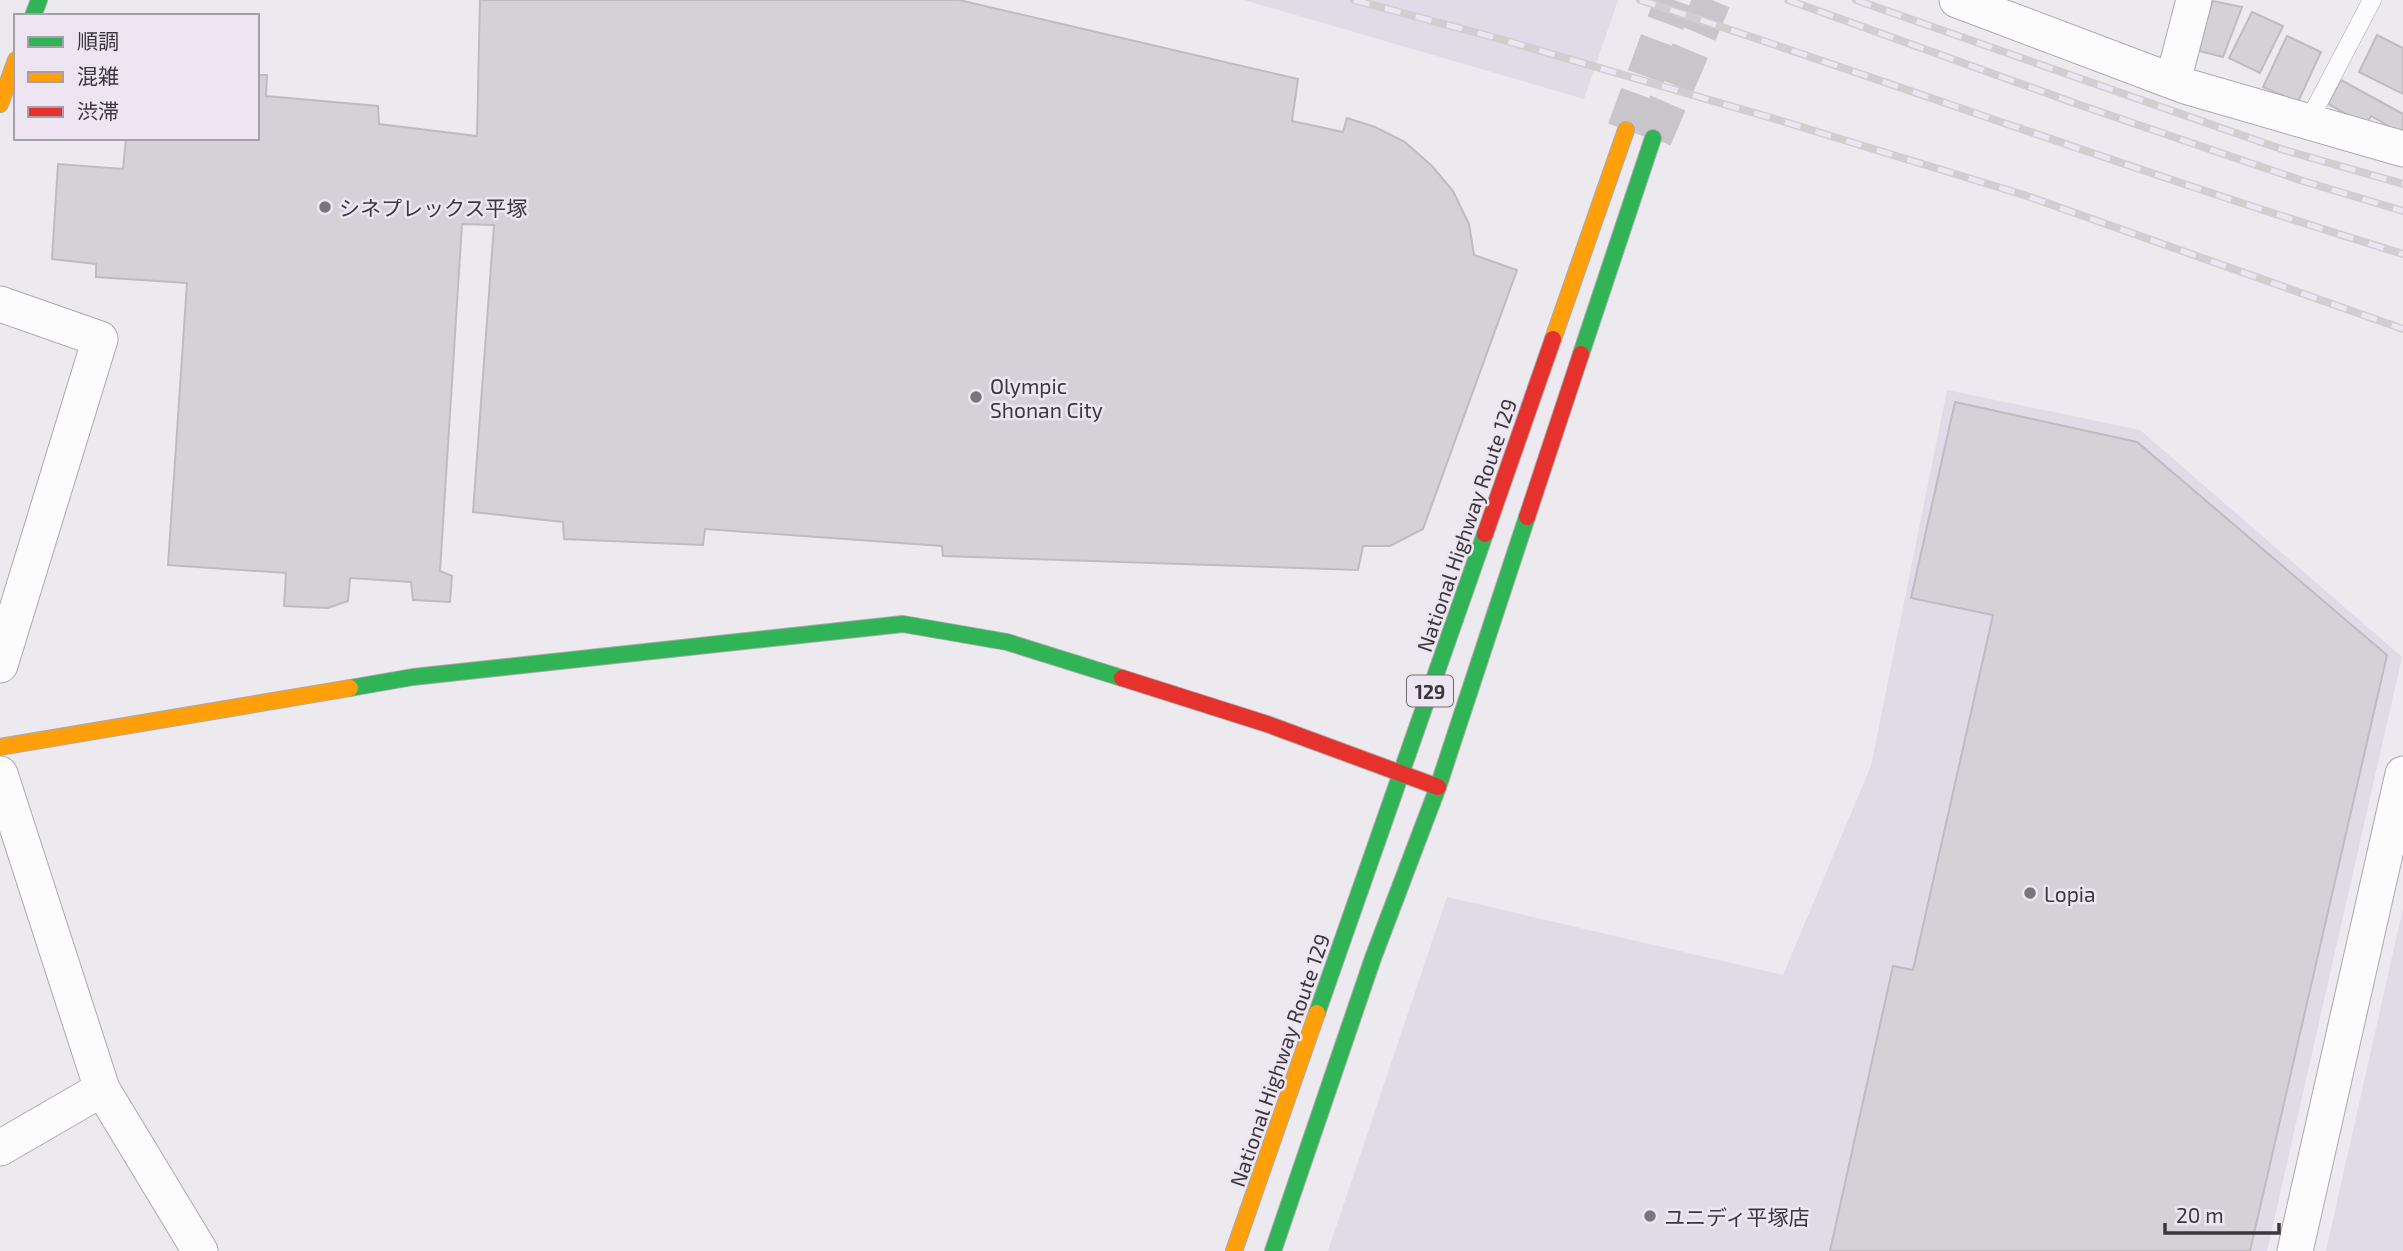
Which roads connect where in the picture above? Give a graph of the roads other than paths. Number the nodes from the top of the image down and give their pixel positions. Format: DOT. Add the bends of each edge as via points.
graph roads {
  1 [pos="1958,0"];
  2 [pos="2194,0"];
  3 [pos="2372,0"];
  4 [pos="2173,81"];
  5 [pos="2308,122"];
  6 [pos="1626,130"];
  7 [pos="1653,138"];
  8 [pos="2403,149"];
  9 [pos="0,304"];
  10 [pos="0,665"];
  11 [pos="0,747"];
  12 [pos="0,774"];
  13 [pos="2403,774"];
  14 [pos="1401,775"];
  15 [pos="1438,788"];
  16 [pos="102,1089"];
  17 [pos="0,1148"];
  18 [pos="1269,1246"];
  19 [pos="200,1251"];
  20 [pos="1234,1251"];
  21 [pos="2295,1251"];
  1 -- 4 [label="street"];
  2 -- 4 [label="street"];
  3 -- 5 [label="lane"];
  4 -- 5 [label="street"];
  5 -- 8 [label="street"];
  6 -- 14 [label="main road, National Highway Route 129 / 129"];
  7 -- 15 [label="main road, 129"];
  9 -- 10 [label="street" via="100,339"];
  11 -- 14 [label="main road" via="413,677 903,624 1021,646 1267,724"];
  12 -- 16 [label="street"];
  13 -- 21 [label="street"];
  14 -- 15 [label="main road"];
  14 -- 20 [label="main road, National Highway Route 129 / 129"];
  15 -- 18 [label="main road, 129"];
  16 -- 17 [label="street"];
  16 -- 19 [label="street"];
}
